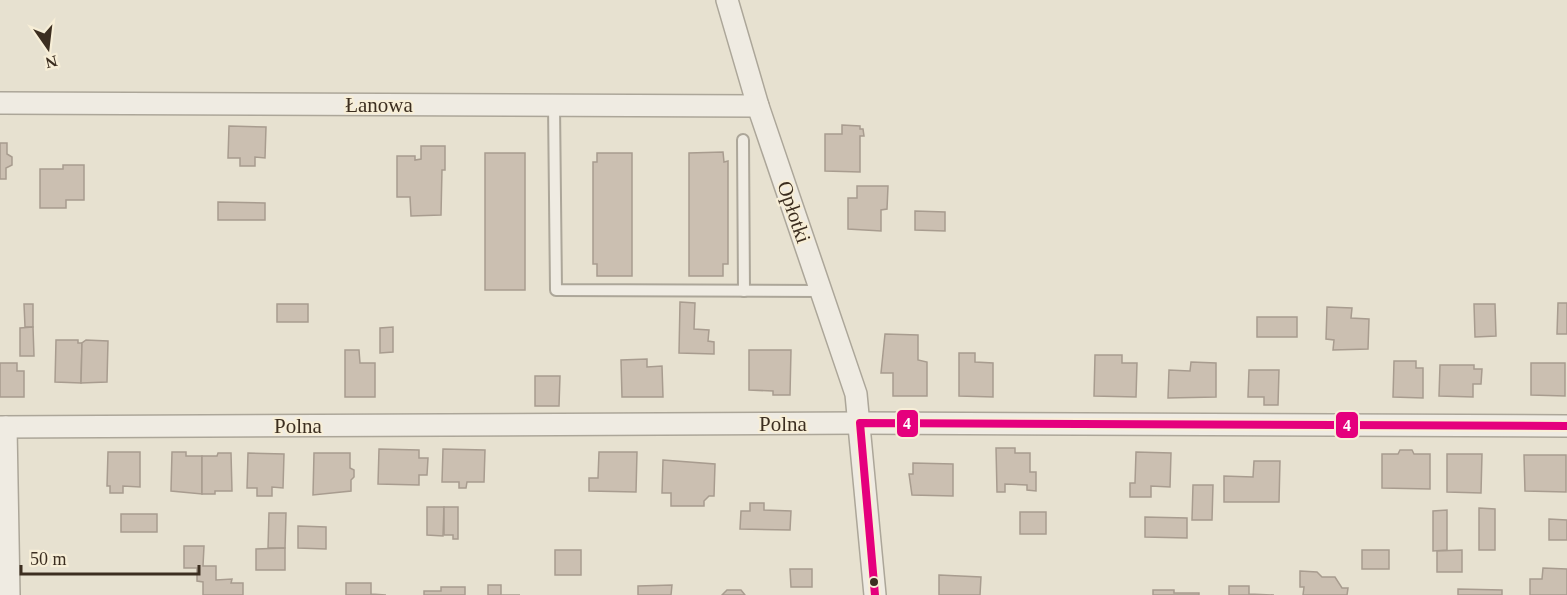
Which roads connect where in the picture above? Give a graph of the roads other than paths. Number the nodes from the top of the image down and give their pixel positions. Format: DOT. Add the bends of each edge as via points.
graph roads {
  1 [pos="727,0"];
  2 [pos="0,104"];
  3 [pos="554,105"];
  4 [pos="758,106"];
  5 [pos="743,140"];
  6 [pos="744,291"];
  7 [pos="821,291"];
  8 [pos="860,423"];
  9 [pos="1567,426"];
  10 [pos="3,427"];
  11 [pos="9,595"];
  12 [pos="875,595"];
  1 -- 4 [label="street, Opłotki"];
  2 -- 3 [label="street, Łanowa"];
  3 -- 4 [label="street, Łanowa"];
  3 -- 6 [label="lane" via="556,290"];
  4 -- 7 [label="street, Opłotki"];
  5 -- 6 [label="lane"];
  6 -- 7 [label="lane"];
  7 -- 8 [label="street, Opłotki" via="856,394"];
  8 -- 9 [label="street, Polna"];
  8 -- 10 [label="street, Polna"];
  8 -- 12 [label="street, Opłotki"];
  10 -- 11 [label="street"];
}
